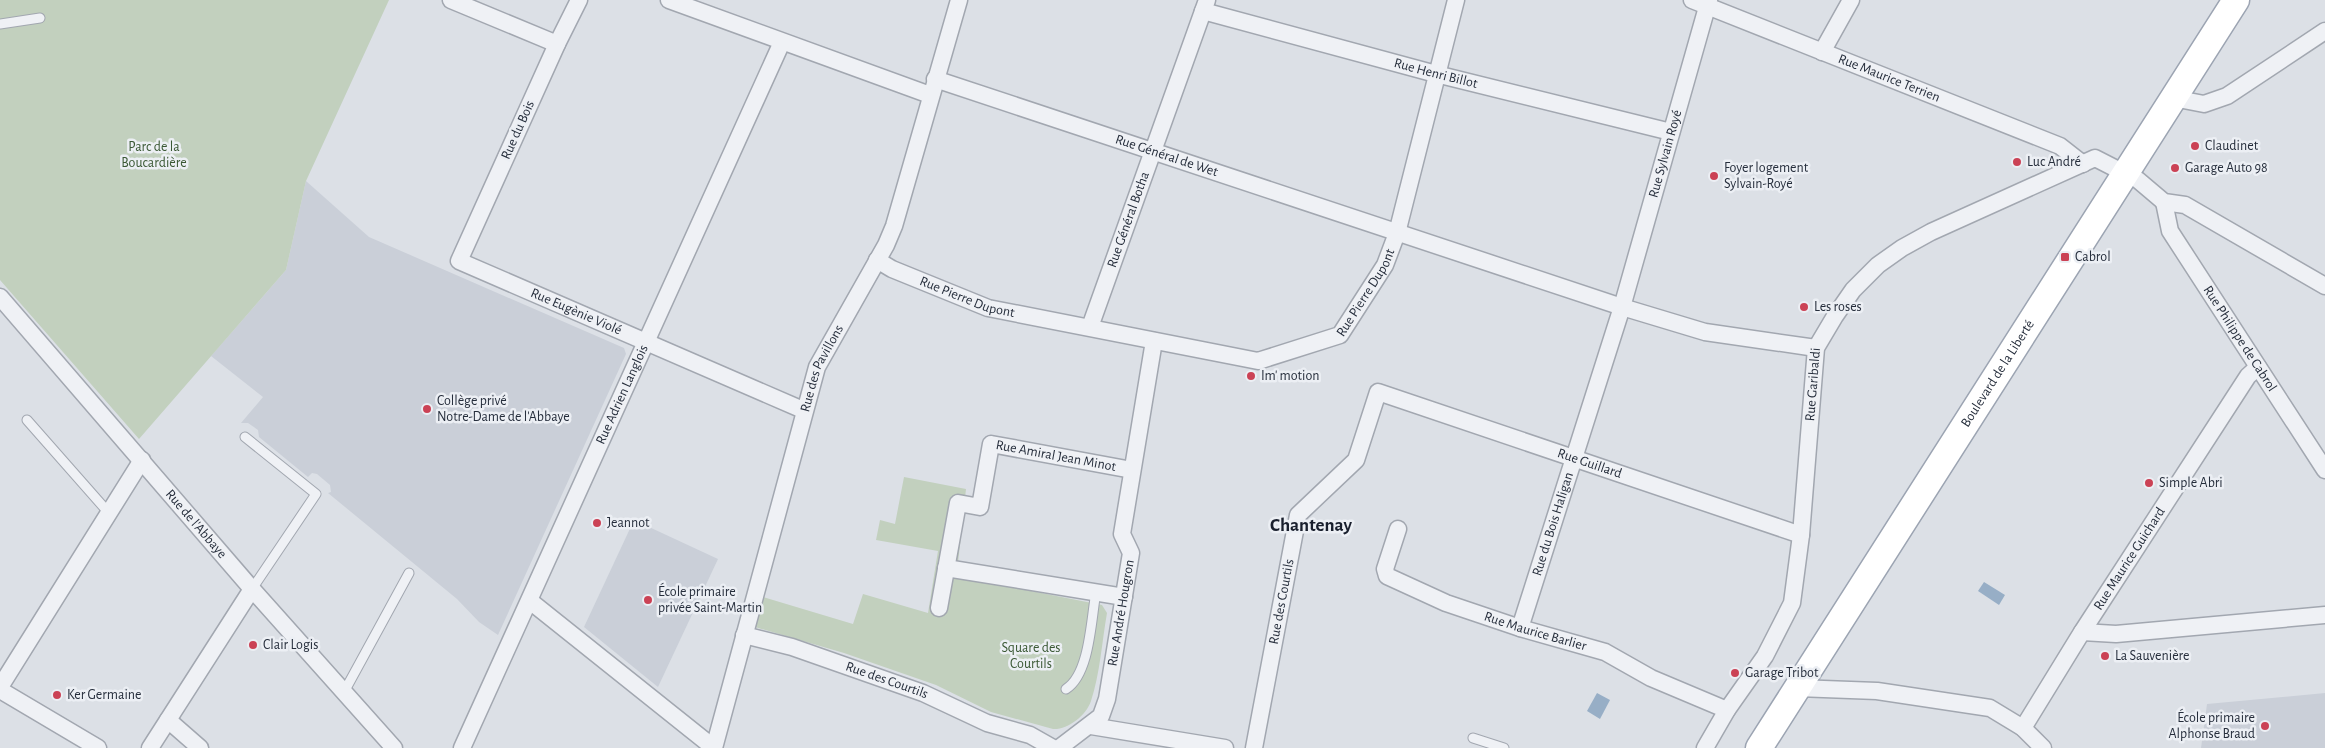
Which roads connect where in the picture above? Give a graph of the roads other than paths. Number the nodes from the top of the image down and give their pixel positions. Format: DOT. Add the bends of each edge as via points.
graph roads {
  1 [pos="451,0"];
  2 [pos="578,0"];
  3 [pos="669,0"];
  4 [pos="959,0"];
  5 [pos="1456,0"];
  6 [pos="1851,0"];
  7 [pos="2236,0"];
  8 [pos="1703,2"];
  9 [pos="1205,6"];
  10 [pos="40,18"];
  11 [pos="0,24"];
  12 [pos="2321,39"];
  13 [pos="782,42"];
  14 [pos="557,44"];
  15 [pos="1822,52"];
  16 [pos="1436,74"];
  17 [pos="935,79"];
  18 [pos="930,95"];
  19 [pos="2173,98"];
  20 [pos="1671,132"];
  21 [pos="1152,151"];
  22 [pos="2082,164"];
  23 [pos="2126,173"];
  24 [pos="2164,202"];
  25 [pos="1397,233"];
  26 [pos="878,260"];
  27 [pos="459,262"];
  28 [pos="2325,286"];
  29 [pos="0,297"];
  30 [pos="1622,307"];
  31 [pos="1090,327"];
  32 [pos="1154,341"];
  33 [pos="647,344"];
  34 [pos="1816,348"];
  35 [pos="2258,367"];
  36 [pos="1378,392"];
  37 [pos="803,410"];
  38 [pos="27,420"];
  39 [pos="245,437"];
  40 [pos="1575,458"];
  41 [pos="142,460"];
  42 [pos="1132,470"];
  43 [pos="2325,470"];
  44 [pos="108,512"];
  45 [pos="1398,528"];
  46 [pos="1801,535"];
  47 [pos="946,568"];
  48 [pos="409,573"];
  49 [pos="252,589"];
  50 [pos="1096,592"];
  51 [pos="1124,597"];
  52 [pos="530,600"];
  53 [pos="939,608"];
  54 [pos="2325,615"];
  55 [pos="1520,628"];
  56 [pos="2082,632"];
  57 [pos="744,635"];
  58 [pos="1797,688"];
  59 [pos="0,689"];
  60 [pos="1066,689"];
  61 [pos="344,692"];
  62 [pos="1727,710"];
  63 [pos="168,720"];
  64 [pos="1091,726"];
  65 [pos="2023,728"];
  66 [pos="1473,738"];
  67 [pos="98,748"];
  68 [pos="150,748"];
  69 [pos="200,748"];
  70 [pos="394,748"];
  71 [pos="462,748"];
  72 [pos="714,748"];
  73 [pos="1053,748"];
  74 [pos="1059,748"];
  75 [pos="1225,748"];
  76 [pos="1254,748"];
  77 [pos="1504,748"];
  78 [pos="1706,748"];
  79 [pos="1759,748"];
  80 [pos="2043,748"];
  1 -- 14 [label="street"];
  2 -- 14 [label="street, Rue du Bois"];
  3 -- 13 [label="street"];
  4 -- 17 [label="street, Rue des Pavillons"];
  5 -- 16 [label="street"];
  6 -- 15 [label="street"];
  7 -- 19 [label="main road, Boulevard de la Liberté"];
  8 -- 15 [label="street, Rue Maurice Terrien"];
  8 -- 20 [label="street, Rue Sylvain Royé"];
  9 -- 16 [label="street, Rue Henri Billot"];
  9 -- 21 [label="street, Rue Général Botha"];
  10 -- 11 [label="lane"];
  12 -- 19 [label="street" via="2227,96 2204,104"];
  13 -- 18 [label="street"];
  13 -- 33 [label="street, Rue Adrien Langlois"];
  14 -- 27 [label="street, Rue du Bois"];
  15 -- 22 [label="street, Rue Maurice Terrien" via="2060,146"];
  16 -- 20 [label="street, Rue Henri Billot"];
  16 -- 25 [label="street"];
  17 -- 18 [label="street, Rue des Pavillons"];
  17 -- 21 [label="street, Rue Général de Wet"];
  18 -- 26 [label="street, Rue des Pavillons" via="894,226"];
  19 -- 23 [label="main road, Boulevard de la Liberté"];
  20 -- 30 [label="street, Rue Sylvain Royé"];
  21 -- 25 [label="street, Rue Général de Wet"];
  21 -- 31 [label="street, Rue Général Botha"];
  22 -- 23 [label="street, Rue Garibaldi" via="2095,158"];
  22 -- 34 [label="street, Rue Garibaldi" via="1902,248 1878,265 1853,290"];
  23 -- 24 [label="street" via="2145,184"];
  23 -- 58 [label="main road, Boulevard de la Liberté"];
  24 -- 28 [label="street" via="2186,205"];
  24 -- 35 [label="street, Rue Philippe de Cabrol" via="2170,232"];
  25 -- 30 [label="street, Rue Pierre Dupont"];
  25 -- 32 [label="street, Rue Pierre Dupont" via="1385,265 1340,335 1258,361"];
  26 -- 31 [label="street, Rue Pierre Dupont" via="892,269 988,308"];
  26 -- 37 [label="street, Rue des Pavillons" via="823,353"];
  27 -- 33 [label="street, Rue Eugènie Violé"];
  29 -- 41 [label="street, Rue de l'Abbaye"];
  30 -- 34 [label="street, Rue Pierre Dupont" via="1704,332"];
  30 -- 40 [label="street, Rue du Bois Haligan"];
  31 -- 32 [label="street, Rue Pierre Dupont"];
  32 -- 42 [label="street, Rue André Hougron"];
  33 -- 37 [label="street, Rue Eugènie Violé"];
  33 -- 52 [label="street, Rue Adrien Langlois"];
  34 -- 46 [label="street, Rue Garibaldi"];
  35 -- 43 [label="street, Rue Philippe de Cabrol"];
  35 -- 56 [label="street, Rue Maurice Guichard" via="2248,376"];
  36 -- 40 [label="street, Rue Guillard"];
  36 -- 76 [label="street, Rue des Courtils" via="1356,460 1298,515"];
  37 -- 57 [label="street, Rue des Pavillons"];
  38 -- 44 [label="lane"];
  39 -- 49 [label="lane" via="316,494"];
  40 -- 46 [label="street, Rue Guillard"];
  40 -- 55 [label="street, Rue du Bois Haligan"];
  41 -- 44 [label="street"];
  41 -- 49 [label="street, Rue de l'Abbaye"];
  42 -- 47 [label="street, Rue Amiral Jean Minot" via="991,444 980,507 958,503"];
  42 -- 51 [label="street, Rue André Hougron" via="1122,534 1131,553"];
  44 -- 59 [label="street"];
  45 -- 55 [label="street, Rue Maurice Barlier" via="1385,569 1387,576 1446,603"];
  46 -- 62 [label="street, Rue Garibaldi" via="1792,603 1765,656"];
  47 -- 50 [label="street"];
  47 -- 53 [label="street, Rue Amiral Jean Minot"];
  48 -- 61 [label="lane"];
  49 -- 61 [label="street, Rue de l'Abbaye"];
  49 -- 63 [label="street"];
  50 -- 51 [label="street"];
  50 -- 60 [label="lane" via="1083,666 1076,681"];
  51 -- 64 [label="street, Rue André Hougron" via="1106,705"];
  52 -- 71 [label="street, Rue Adrien Langlois"];
  52 -- 72 [label="street"];
  54 -- 56 [label="street" via="2116,634"];
  55 -- 62 [label="street, Rue Maurice Barlier" via="1605,652 1651,678"];
  56 -- 65 [label="street, Rue Maurice Guichard"];
  57 -- 72 [label="street, Rue des Pavillons"];
  57 -- 73 [label="street, Rue des Courtils" via="792,647 923,693 987,723 1030,735"];
  58 -- 65 [label="street" via="1877,691 1990,708"];
  58 -- 79 [label="main road, Boulevard de la Liberté"];
  59 -- 67 [label="street"];
  61 -- 70 [label="street, Rue de l'Abbaye"];
  62 -- 78 [label="street, Rue Garibaldi"];
  63 -- 68 [label="street"];
  63 -- 69 [label="street"];
  64 -- 74 [label="street, Rue André Hougron"];
  64 -- 75 [label="street"];
  65 -- 80 [label="street"];
  66 -- 77 [label="lane"];
}
